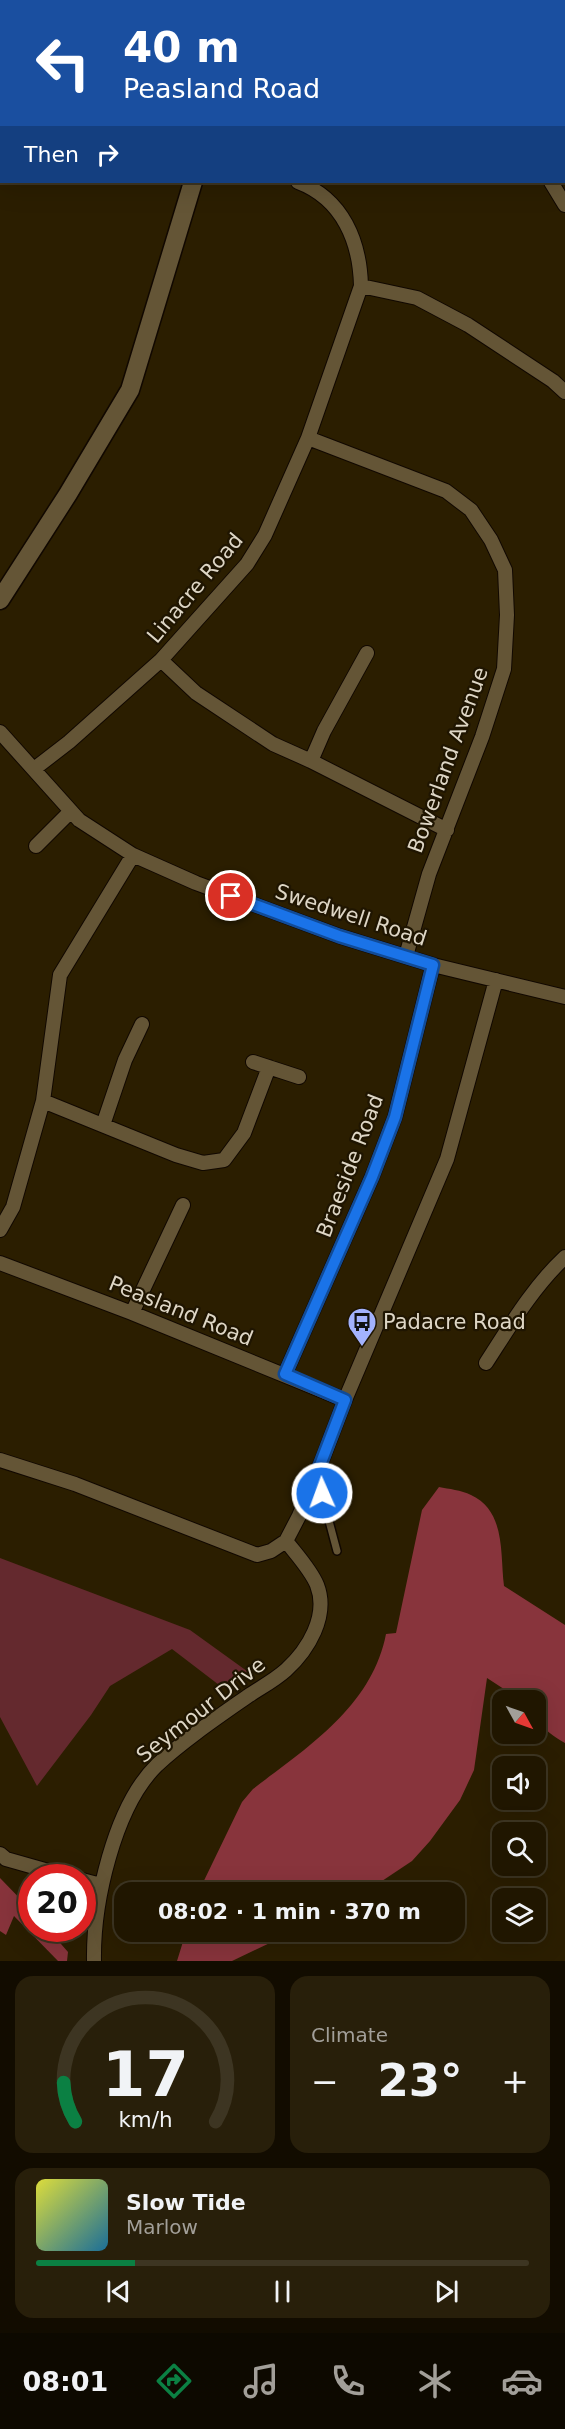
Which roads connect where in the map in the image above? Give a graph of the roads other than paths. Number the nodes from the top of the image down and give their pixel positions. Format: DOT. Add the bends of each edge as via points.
graph roads {
  1 [pos="193,183"];
  2 [pos="300,183"];
  3 [pos="552,183"];
  4 [pos="565,205"];
  5 [pos="361,286"];
  6 [pos="565,392"];
  7 [pos="308,438"];
  8 [pos="0,600"];
  9 [pos="367,653"];
  10 [pos="161,660"];
  11 [pos="0,732"];
  12 [pos="311,761"];
  13 [pos="34,769"];
  14 [pos="71,811"];
  15 [pos="447,830"];
  16 [pos="36,846"];
  17 [pos="133,855"];
  18 [pos="406,956"];
  19 [pos="433,965"];
  20 [pos="496,980"];
  21 [pos="565,997"];
  22 [pos="142,1024"];
  23 [pos="253,1062"];
  24 [pos="269,1067"];
  25 [pos="299,1077"];
  26 [pos="43,1101"];
  27 [pos="103,1125"];
  28 [pos="183,1205"];
  29 [pos="0,1230"];
  30 [pos="565,1257"];
  31 [pos="0,1263"];
  32 [pos="132,1313"];
  33 [pos="486,1363"];
  34 [pos="285,1374"];
  35 [pos="345,1400"];
  36 [pos="0,1460"];
  37 [pos="317,1473"];
  38 [pos="286,1541"];
  39 [pos="337,1551"];
  40 [pos="0,1854"];
  41 [pos="21,1864"];
  42 [pos="96,1884"];
  43 [pos="101,1885"];
  44 [pos="94,1961"];
  1 -- 8 [label="street" via="130,390"];
  2 -- 5 [label="street" via="324,196 350,228 361,266"];
  3 -- 4 [label="street"];
  5 -- 6 [label="street" via="417,298 468,326"];
  5 -- 7 [label="street, Linacre Road"];
  7 -- 10 [label="street, Linacre Road" via="248,564"];
  7 -- 15 [label="street, Bowerland Avenue" via="446,491 471,510 505,570 504,669"];
  9 -- 12 [label="street"];
  10 -- 12 [label="street" via="196,693 273,744"];
  10 -- 13 [label="street, Linacre Road"];
  11 -- 13 [label="street, Swedwell Road"];
  12 -- 15 [label="street"];
  13 -- 14 [label="street, Swedwell Road"];
  14 -- 16 [label="street"];
  14 -- 17 [label="street, Swedwell Road"];
  15 -- 18 [label="street, Bowerland Avenue" via="429,874"];
  17 -- 18 [label="street, Swedwell Road" via="265,909"];
  17 -- 26 [label="street" via="60,975"];
  18 -- 19 [label="street, Swedwell Road"];
  19 -- 20 [label="street, Swedwell Road"];
  19 -- 34 [label="street, Braeside Road" via="395,1117"];
  20 -- 21 [label="street, Swedwell Road"];
  20 -- 35 [label="street" via="447,1159"];
  22 -- 27 [label="street"];
  23 -- 24 [label="street"];
  24 -- 25 [label="street"];
  24 -- 27 [label="street" via="244,1132 225,1160 203,1163 185,1158"];
  26 -- 27 [label="street"];
  26 -- 29 [label="street" via="13,1207"];
  28 -- 32 [label="street"];
  30 -- 33 [label="street" via="549,1271"];
  31 -- 32 [label="street, Peasland Road"];
  32 -- 34 [label="street, Peasland Road"];
  34 -- 35 [label="street, Peasland Road"];
  35 -- 37 [label="street"];
  36 -- 38 [label="street" via="75,1484 257,1555"];
  37 -- 38 [label="street"];
  37 -- 39 [label="lane"];
  38 -- 43 [label="street, Seymour Drive" via="318,1586 321,1615 312,1639 286,1670 157,1766 127,1808"];
  40 -- 41 [label="street"];
  42 -- 43 [label="street"];
  43 -- 44 [label="street, Seymour Drive"];
}
